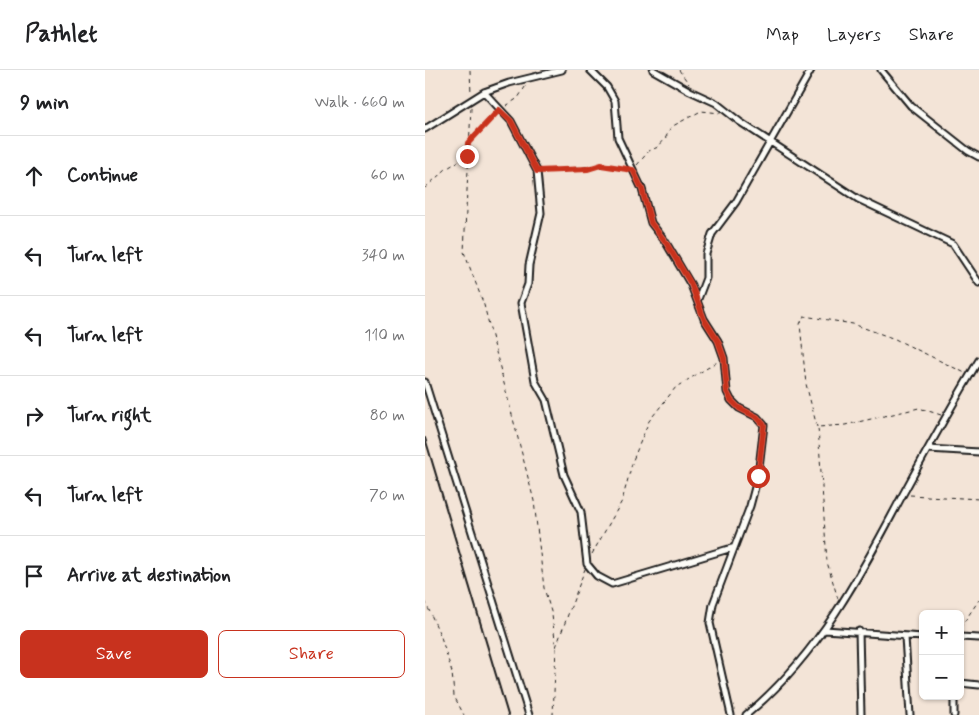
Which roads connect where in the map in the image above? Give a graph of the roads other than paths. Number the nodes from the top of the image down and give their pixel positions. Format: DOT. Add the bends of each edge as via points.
graph roads {
  1 [pos="562,70"];
  2 [pos="590,70"];
  3 [pos="653,70"];
  4 [pos="811,70"];
  5 [pos="881,70"];
  6 [pos="484,92"];
  7 [pos="425,129"];
  8 [pos="771,141"];
  9 [pos="979,157"];
  10 [pos="979,283"];
  11 [pos="698,300"];
  12 [pos="979,360"];
  13 [pos="425,382"];
  14 [pos="928,449"];
  15 [pos="979,452"];
  16 [pos="732,548"];
  17 [pos="825,630"];
  18 [pos="859,632"];
  19 [pos="905,637"];
  20 [pos="919,637"];
  21 [pos="964,637"];
  22 [pos="979,638"];
  23 [pos="964,683"];
  24 [pos="979,685"];
  25 [pos="954,700"];
  26 [pos="529,715"];
  27 [pos="731,715"];
  28 [pos="746,715"];
  29 [pos="861,715"];
  30 [pos="910,715"];
  31 [pos="955,715"];
  1 -- 6 [label="street"];
  2 -- 11 [label="street" via="607,87 615,101 618,138 642,189 651,223 668,245"];
  3 -- 8 [label="street" via="716,103"];
  4 -- 8 [label="street"];
  5 -- 9 [label="street" via="911,106"];
  6 -- 7 [label="street"];
  6 -- 16 [label="street" via="511,121 537,171 541,213 528,284 521,303 535,381 546,400 564,475 581,512 587,564 597,576 612,584"];
  8 -- 10 [label="street" via="858,199 953,244"];
  8 -- 11 [label="street" via="712,234 706,254 706,278"];
  11 -- 16 [label="street" via="724,358 727,392 731,400 764,425 758,476 750,506"];
  12 -- 14 [label="street"];
  13 -- 26 [label="street"];
  14 -- 15 [label="street"];
  14 -- 17 [label="street" via="852,588"];
  16 -- 27 [label="street" via="710,623"];
  17 -- 18 [label="street"];
  17 -- 28 [label="street" via="792,673"];
  18 -- 19 [label="street"];
  18 -- 29 [label="street"];
  19 -- 20 [label="street"];
  19 -- 30 [label="street"];
  21 -- 22 [label="street"];
  23 -- 24 [label="street"];
  25 -- 31 [label="street"];
}
